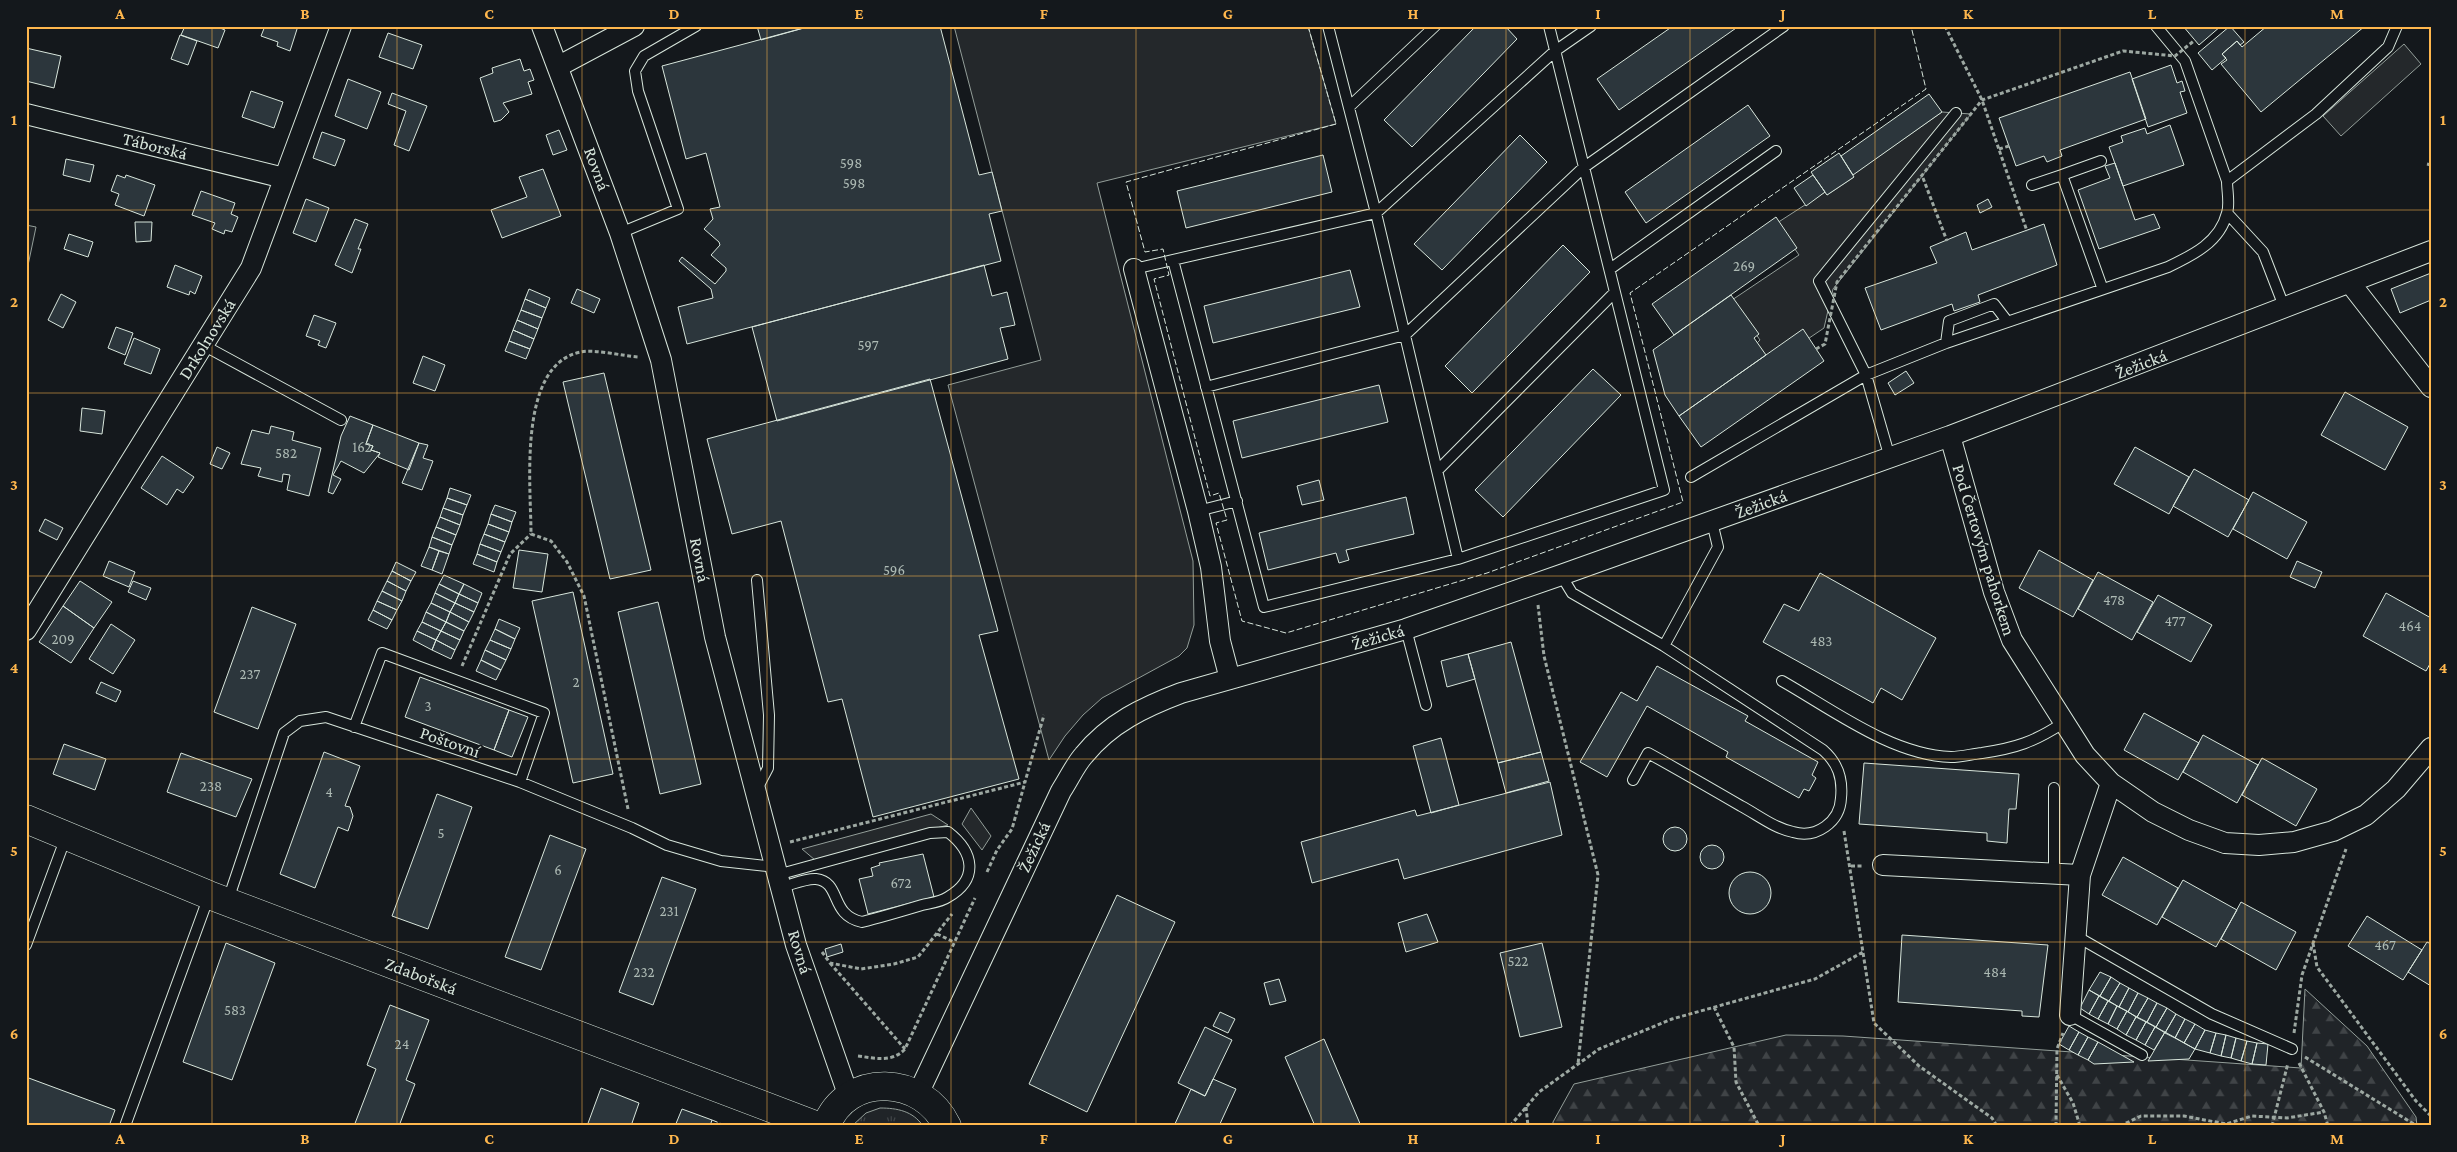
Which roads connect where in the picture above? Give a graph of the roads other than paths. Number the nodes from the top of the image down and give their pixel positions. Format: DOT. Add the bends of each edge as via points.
graph roads {
  1 [pos="341,26"];
  2 [pos="542,26"];
  3 [pos="634,26"];
  4 [pos="696,26"];
  5 [pos="1328,26"];
  6 [pos="1435,26"];
  7 [pos="1549,26"];
  8 [pos="1591,26"];
  9 [pos="1784,26"];
  10 [pos="2156,26"];
  11 [pos="2397,26"];
  12 [pos="1555,51"];
  13 [pos="559,66"];
  14 [pos="1349,107"];
  15 [pos="1956,113"];
  16 [pos="26,114"];
  17 [pos="1776,151"];
  18 [pos="2101,161"];
  19 [pos="1583,168"];
  20 [pos="2062,175"];
  21 [pos="284,178"];
  22 [pos="2227,181"];
  23 [pos="2032,185"];
  24 [pos="1376,213"];
  25 [pos="2228,213"];
  26 [pos="620,233"];
  27 [pos="2431,251"];
  28 [pos="1173,260"];
  29 [pos="1610,268"];
  30 [pos="1134,269"];
  31 [pos="2350,283"];
  32 [pos="2102,287"];
  33 [pos="1615,292"];
  34 [pos="2285,309"];
  35 [pos="2008,321"];
  36 [pos="1405,335"];
  37 [pos="1946,343"];
  38 [pos="203,345"];
  39 [pos="1866,375"];
  40 [pos="1206,387"];
  41 [pos="2431,387"];
  42 [pos="341,420"];
  43 [pos="1950,436"];
  44 [pos="1890,458"];
  45 [pos="1438,470"];
  46 [pos="1691,477"];
  47 [pos="1237,502"];
  48 [pos="1198,511"];
  49 [pos="1712,522"];
  50 [pos="1458,559"];
  51 [pos="1561,575"];
  52 [pos="757,580"];
  53 [pos="1406,629"];
  54 [pos="26,630"];
  55 [pos="1664,646"];
  56 [pos="1230,678"];
  57 [pos="1782,681"];
  58 [pos="1426,705"];
  59 [pos="2063,723"];
  60 [pos="354,727"];
  61 [pos="2431,748"];
  62 [pos="1633,780"];
  63 [pos="520,782"];
  64 [pos="2111,783"];
  65 [pos="2054,788"];
  66 [pos="756,792"];
  67 [pos="26,818"];
  68 [pos="66,837"];
  69 [pos="1883,865"];
  70 [pos="2054,874"];
  71 [pos="2080,875"];
  72 [pos="778,877"];
  73 [pos="218,899"];
  74 [pos="2076,936"];
  75 [pos="26,945"];
  76 [pos="2070,1015"];
  77 [pos="2292,1049"];
  78 [pos="2142,1054"];
  79 [pos="918,1094"];
  80 [pos="849,1097"];
  81 [pos="125,1126"];
  82 [pos="818,1126"];
  83 [pos="826,1126"];
  84 [pos="947,1126"];
  1 -- 21 [label="street, Drkolnovská"];
  2 -- 13 [label="street, Rovná"];
  3 -- 13 [label="street"];
  4 -- 26 [label="lane" via="644,56 635,71 638,91 678,208"];
  5 -- 14 [label="lane"];
  6 -- 14 [label="lane"];
  7 -- 12 [label="lane"];
  8 -- 12 [label="lane"];
  9 -- 19 [label="lane"];
  10 -- 22 [label="lane" via="2185,61"];
  11 -- 22 [label="lane" via="2388,47 2316,114"];
  12 -- 19 [label="lane"];
  12 -- 24 [label="lane"];
  13 -- 26 [label="street, Rovná"];
  14 -- 24 [label="lane"];
  15 -- 39 [label="lane" via="1819,281"];
  16 -- 21 [label="street, Táborská"];
  17 -- 29 [label="lane"];
  18 -- 20 [label="lane"];
  19 -- 29 [label="lane"];
  19 -- 36 [label="lane"];
  20 -- 23 [label="lane"];
  20 -- 32 [label="lane"];
  21 -- 38 [label="street, Drkolnovská" via="251,268"];
  22 -- 25 [label="lane"];
  24 -- 28 [label="lane"];
  24 -- 36 [label="lane"];
  25 -- 32 [label="lane" via="2214,238 2198,254 2168,267"];
  25 -- 34 [label="lane" via="2263,252"];
  26 -- 66 [label="street, Rovná" via="661,360 715,638"];
  27 -- 31 [label="street, Žežická"];
  28 -- 30 [label="lane"];
  28 -- 40 [label="lane"];
  29 -- 33 [label="lane"];
  30 -- 48 [label="street"];
  31 -- 34 [label="street, Žežická"];
  31 -- 41 [label="street"];
  32 -- 35 [label="lane"];
  33 -- 45 [label="lane"];
  33 -- 50 [label="lane" via="1664,490"];
  34 -- 43 [label="street, Žežická"];
  35 -- 37 [label="lane"];
  35 -- 37 [label="lane" via="1994,304 1949,321"];
  36 -- 40 [label="lane"];
  36 -- 45 [label="lane"];
  37 -- 39 [label="lane"];
  38 -- 42 [label="lane"];
  38 -- 54 [label="street, Drkolnovská"];
  39 -- 44 [label="lane"];
  39 -- 46 [label="lane"];
  40 -- 47 [label="lane"];
  43 -- 44 [label="street, Žežická"];
  43 -- 59 [label="street, Pod Čertovým pahorkem" via="1994,592 2012,640"];
  44 -- 49 [label="street, Žežická"];
  45 -- 50 [label="lane"];
  47 -- 48 [label="lane"];
  47 -- 50 [label="lane" via="1264,607"];
  48 -- 56 [label="street" via="1211,566 1220,641"];
  49 -- 51 [label="street, Žežická"];
  49 -- 55 [label="lane" via="1718,547"];
  51 -- 53 [label="street, Žežická"];
  51 -- 55 [label="lane" via="1572,593"];
  52 -- 66 [label="lane" via="770,715 768,768"];
  53 -- 56 [label="street, Žežická"];
  53 -- 58 [label="lane"];
  55 -- 62 [label="lane" via="1831,758 1838,767 1841,783 1840,810 1832,822 1820,830 1806,834 1793,832 1648,753"];
  56 -- 79 [label="street, Žežická" via="1146,706 1115,725 1084,755 1061,791"];
  57 -- 59 [label="lane" via="1884,740 1916,752 1952,757 2001,750 2036,740"];
  59 -- 64 [label="street, Pod Čertovým pahorkem" via="2085,755"];
  60 -- 63 [label="lane, Poštovní"];
  60 -- 63 [label="lane" via="382,653 544,714"];
  60 -- 73 [label="lane, Poštovní" via="326,717 300,721 284,733"];
  61 -- 64 [label="street, Pod Čertovým pahorkem" via="2396,789 2366,815 2333,831 2294,842 2225,843 2154,812"];
  63 -- 72 [label="lane, Poštovní" via="632,828 666,846"];
  64 -- 71 [label="street"];
  65 -- 70 [label="lane"];
  66 -- 72 [label="street, Rovná"];
  67 -- 68 [label="street, Zdabořská"];
  68 -- 73 [label="street, Zdabořská"];
  68 -- 75 [label="lane"];
  69 -- 70 [label="street"];
  70 -- 71 [label="street"];
  71 -- 74 [label="street"];
  72 -- 72 [label="lane" via="825,882 834,891 842,912 851,920 862,922 947,898 960,888 970,872 968,855 961,842 948,832 930,833"];
  72 -- 80 [label="street, Rovná" via="796,945"];
  73 -- 81 [label="lane, Poštovní"];
  73 -- 82 [label="street, Zdabořská"];
  74 -- 76 [label="street"];
  74 -- 77 [label="lane" via="2212,1014"];
  76 -- 78 [label="lane"];
  79 -- 80 [label="street" via="889,1086 874,1087"];
  79 -- 84 [label="street" via="939,1112"];
  80 -- 83 [label="street" via="836,1109"];
}
